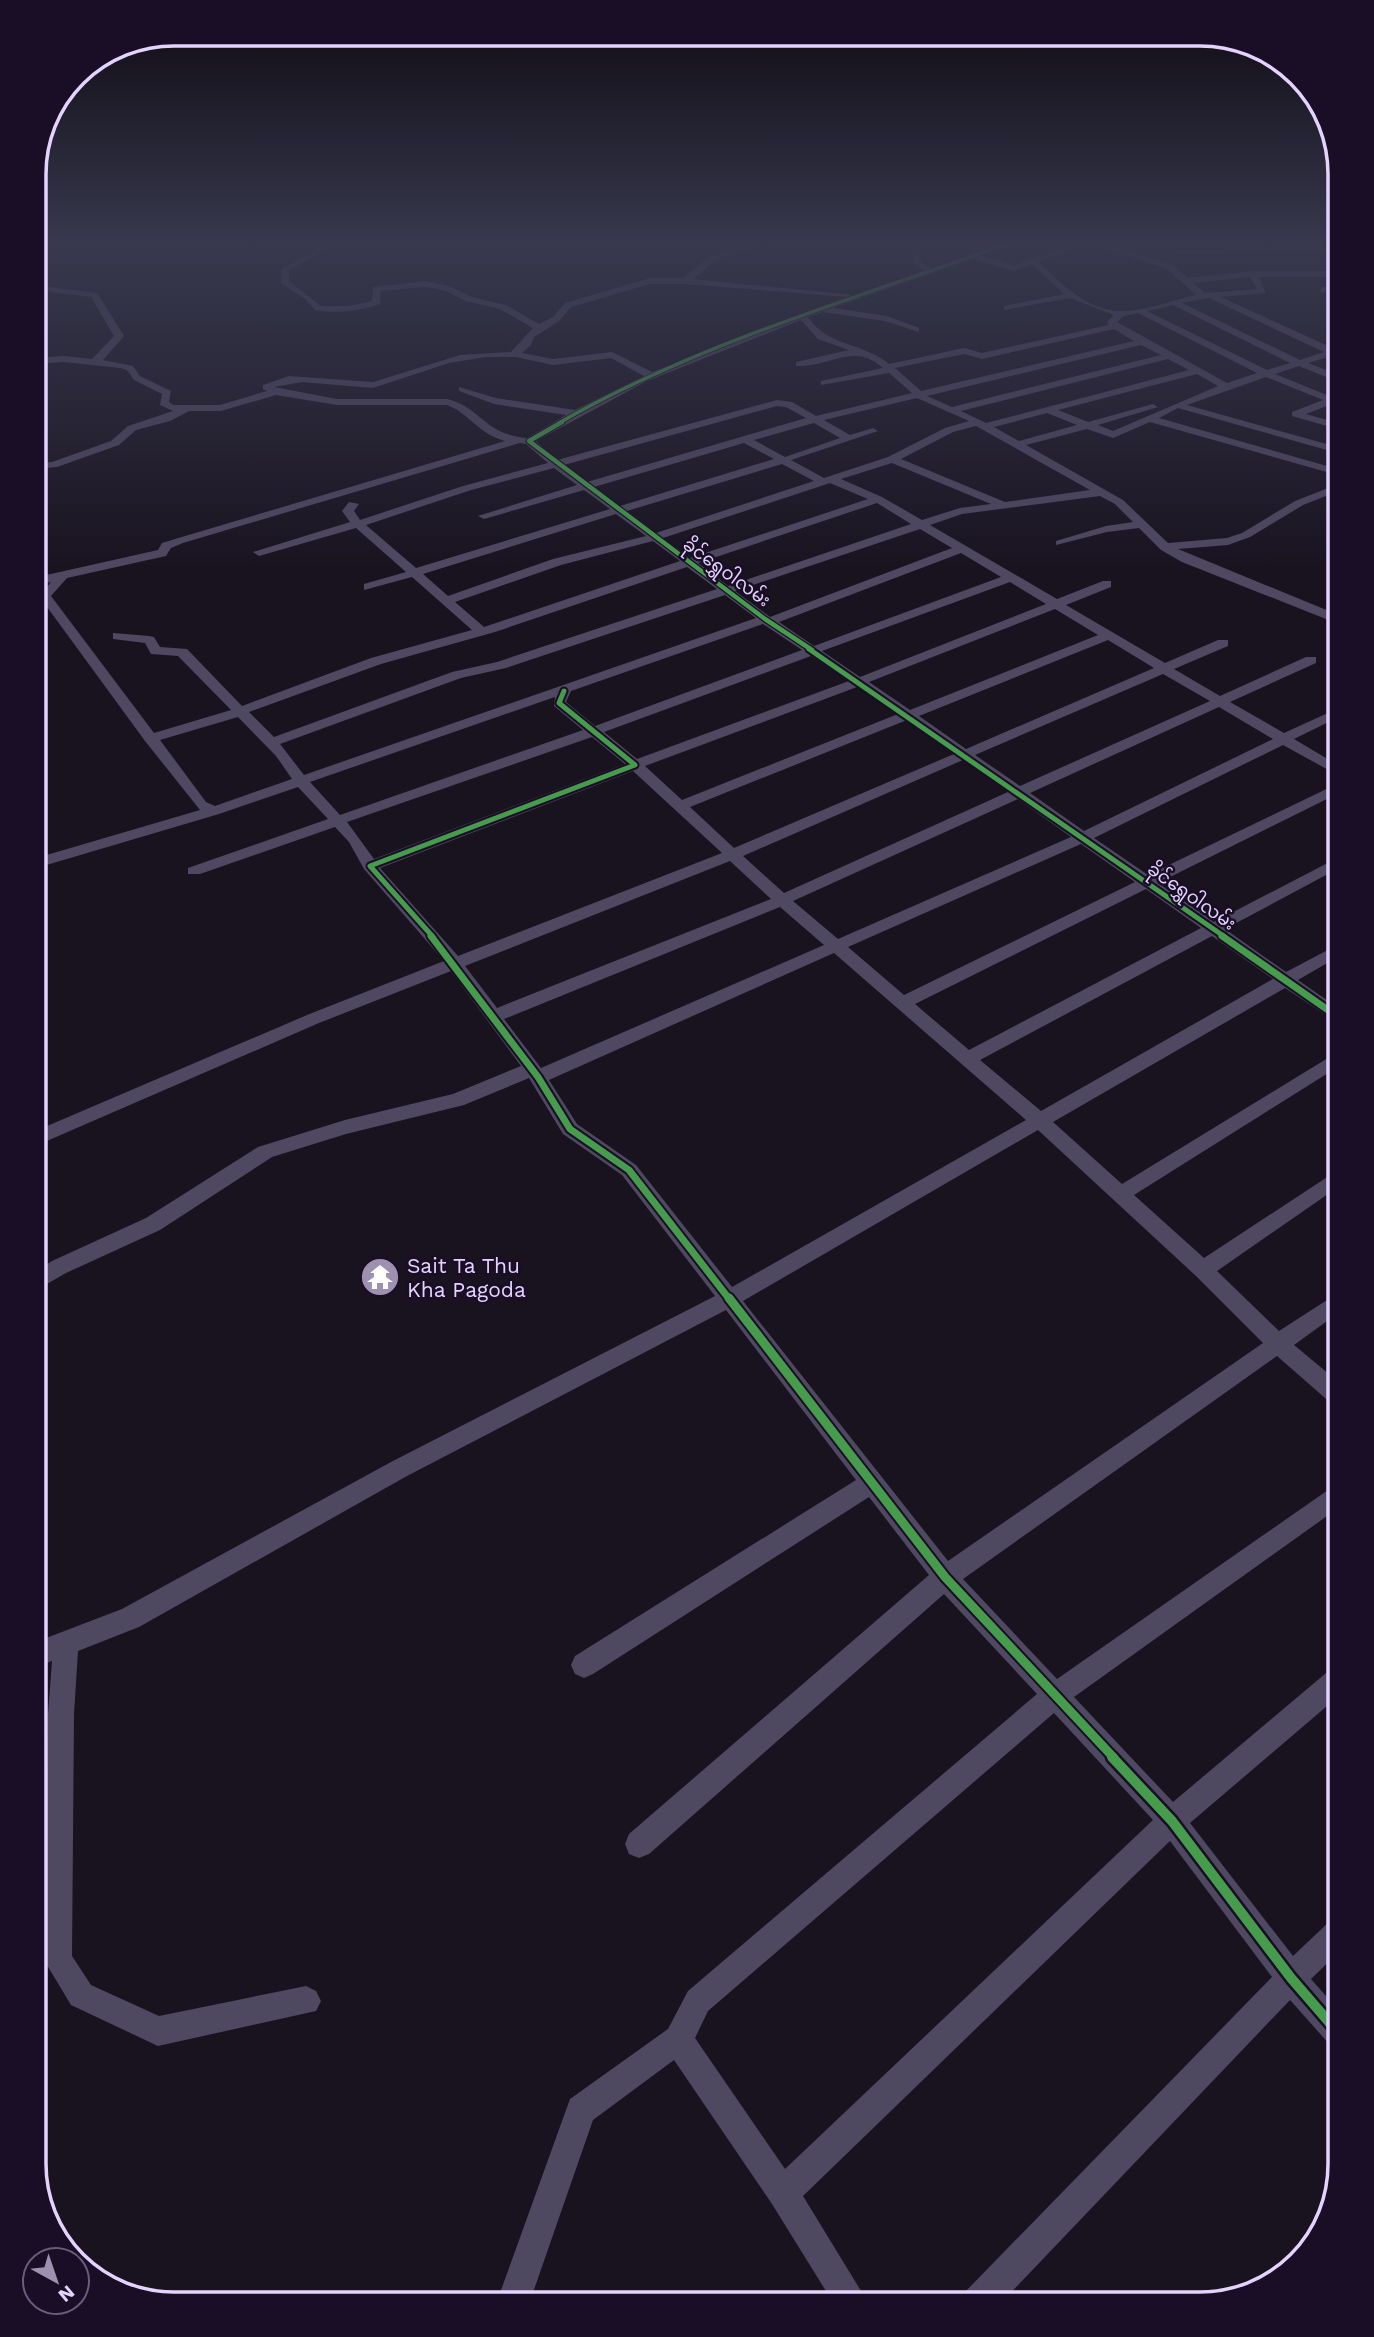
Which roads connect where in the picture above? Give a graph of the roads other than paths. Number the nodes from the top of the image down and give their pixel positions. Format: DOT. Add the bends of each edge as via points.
graph roads {
  1 [pos="105,352"];
  2 [pos="478,352"];
  3 [pos="480,352"];
  4 [pos="712,352"];
  5 [pos="856,352"];
  6 [pos="863,352"];
  7 [pos="960,352"];
  8 [pos="970,352"];
  9 [pos="1001,352"];
  10 [pos="1098,352"];
  11 [pos="1161,352"];
  12 [pos="1222,352"];
  13 [pos="1262,352"];
  14 [pos="1273,352"];
  15 [pos="515,353"];
  16 [pos="1328,354"];
  17 [pos="988,355"];
  18 [pos="1169,356"];
  19 [pos="1243,358"];
  20 [pos="46,360"];
  21 [pos="91,363"];
  22 [pos="1299,363"];
  23 [pos="799,364"];
  24 [pos="888,369"];
  25 [pos="1018,371"];
  26 [pos="1198,371"];
  27 [pos="1265,374"];
  28 [pos="1328,375"];
  29 [pos="651,376"];
  30 [pos="1120,378"];
  31 [pos="824,383"];
  32 [pos="1226,386"];
  33 [pos="1049,387"];
  34 [pos="1137,387"];
  35 [pos="463,389"];
  36 [pos="272,390"];
  37 [pos="919,394"];
  38 [pos="1328,398"];
  39 [pos="1080,402"];
  40 [pos="1173,404"];
  41 [pos="1328,404"];
  42 [pos="185,409"];
  43 [pos="1048,410"];
  44 [pos="949,411"];
  45 [pos="573,413"];
  46 [pos="1149,418"];
  47 [pos="815,419"];
  48 [pos="1328,423"];
  49 [pos="981,424"];
  50 [pos="1081,425"];
  51 [pos="873,431"];
  52 [pos="849,439"];
  53 [pos="746,440"];
  54 [pos="523,441"];
  55 [pos="1019,444"];
  56 [pos="1328,447"];
  57 [pos="786,458"];
  58 [pos="892,459"];
  59 [pos="46,465"];
  60 [pos="557,465"];
  61 [pos="1328,469"];
  62 [pos="826,480"];
  63 [pos="587,487"];
  64 [pos="1328,491"];
  65 [pos="1102,492"];
  66 [pos="878,499"];
  67 [pos="353,504"];
  68 [pos="1004,505"];
  69 [pos="618,510"];
  70 [pos="484,516"];
  71 [pos="358,524"];
  72 [pos="919,524"];
  73 [pos="1139,525"];
  74 [pos="652,535"];
  75 [pos="1060,543"];
  76 [pos="1165,547"];
  77 [pos="960,549"];
  78 [pos="259,552"];
  79 [pos="689,564"];
  80 [pos="415,572"];
  81 [pos="64,574"];
  82 [pos="1009,578"];
  83 [pos="46,579"];
  84 [pos="1107,584"];
  85 [pos="368,587"];
  86 [pos="726,590"];
  87 [pos="46,595"];
  88 [pos="46,597"];
  89 [pos="449,600"];
  90 [pos="1056,605"];
  91 [pos="1328,616"];
  92 [pos="766,620"];
  93 [pos="481,631"];
  94 [pos="118,636"];
  95 [pos="1107,636"];
  96 [pos="1223,643"];
  97 [pos="813,650"];
  98 [pos="1311,660"];
  99 [pos="1162,668"];
  100 [pos="858,682"];
  101 [pos="564,691"];
  102 [pos="1220,703"];
  103 [pos="241,710"];
  104 [pos="910,716"];
  105 [pos="1328,717"];
  106 [pos="594,731"];
  107 [pos="150,738"];
  108 [pos="1284,740"];
  109 [pos="271,743"];
  110 [pos="962,754"];
  111 [pos="635,765"];
  112 [pos="1328,765"];
  113 [pos="301,781"];
  114 [pos="1328,792"];
  115 [pos="1015,793"];
  116 [pos="679,806"];
  117 [pos="214,811"];
  118 [pos="335,820"];
  119 [pos="1081,838"];
  120 [pos="733,854"];
  121 [pos="46,860"];
  122 [pos="370,866"];
  123 [pos="1328,868"];
  124 [pos="194,871"];
  125 [pos="1146,882"];
  126 [pos="782,900"];
  127 [pos="1212,929"];
  128 [pos="836,947"];
  129 [pos="1328,955"];
  130 [pos="455,963"];
  131 [pos="1285,980"];
  132 [pos="901,1004"];
  133 [pos="1328,1010"];
  134 [pos="494,1016"];
  135 [pos="967,1059"];
  136 [pos="1328,1064"];
  137 [pos="535,1073"];
  138 [pos="1041,1122"];
  139 [pos="46,1134"];
  140 [pos="1328,1184"];
  141 [pos="1121,1194"];
  142 [pos="1203,1270"];
  143 [pos="46,1276"];
  144 [pos="730,1298"];
  145 [pos="1328,1309"];
  146 [pos="1278,1344"];
  147 [pos="1328,1387"];
  148 [pos="872,1482"];
  149 [pos="1328,1501"];
  150 [pos="945,1577"];
  151 [pos="66,1644"];
  152 [pos="46,1651"];
  153 [pos="584,1665"];
  154 [pos="1328,1688"];
  155 [pos="1056,1695"];
  156 [pos="1172,1821"];
  157 [pos="639,1844"];
  158 [pos="1328,1942"];
  159 [pos="1291,1978"];
  160 [pos="306,2001"];
  161 [pos="1328,2021"];
  162 [pos="678,2039"];
  163 [pos="783,2193"];
  164 [pos="517,2291"];
  165 [pos="845,2292"];
  166 [pos="989,2292"];
  1 -- 21 [label="street"];
  2 -- 36 [label="street" via="392,382 332,386 296,379 274,382"];
  3 -- 15 [label="street"];
  4 -- 29 [label="street"];
  5 -- 23 [label="street"];
  6 -- 24 [label="street"];
  7 -- 24 [label="street"];
  8 -- 17 [label="street"];
  9 -- 17 [label="street"];
  10 -- 25 [label="street"];
  11 -- 18 [label="street"];
  12 -- 27 [label="street"];
  13 -- 19 [label="street"];
  14 -- 22 [label="street"];
  15 -- 29 [label="street" via="554,362 612,355"];
  16 -- 22 [label="street"];
  17 -- 25 [label="street"];
  18 -- 26 [label="street"];
  18 -- 33 [label="street"];
  20 -- 21 [label="street"];
  21 -- 42 [label="street" via="130,368 137,378 167,393 164,403"];
  22 -- 27 [label="street"];
  22 -- 28 [label="street"];
  24 -- 31 [label="street"];
  24 -- 37 [label="street"];
  25 -- 33 [label="street"];
  25 -- 37 [label="street"];
  26 -- 32 [label="street"];
  26 -- 34 [label="street"];
  27 -- 32 [label="street"];
  27 -- 38 [label="street"];
  29 -- 45 [label="street"];
  30 -- 34 [label="street"];
  32 -- 40 [label="street"];
  33 -- 39 [label="street"];
  33 -- 44 [label="street"];
  34 -- 39 [label="street"];
  34 -- 40 [label="street"];
  35 -- 45 [label="street" via="494,401"];
  36 -- 42 [label="street" via="220,408"];
  36 -- 54 [label="street, ခိုင်ရွှေဝါလမ်း" via="337,402 462,405 475,421 499,436"];
  37 -- 44 [label="street"];
  37 -- 47 [label="street"];
  39 -- 43 [label="street"];
  40 -- 46 [label="street"];
  40 -- 50 [label="street"];
  40 -- 56 [label="street"];
  41 -- 48 [label="street" via="1296,414"];
  42 -- 59 [label="street" via="132,428 115,443"];
  43 -- 49 [label="street"];
  43 -- 50 [label="street"];
  44 -- 49 [label="street"];
  45 -- 54 [label="street"];
  46 -- 50 [label="street" via="1113,435"];
  46 -- 61 [label="street"];
  47 -- 52 [label="street"];
  47 -- 53 [label="street"];
  47 -- 60 [label="street" via="788,404 776,403"];
  49 -- 55 [label="street"];
  49 -- 58 [label="street" via="949,430"];
  50 -- 55 [label="street"];
  51 -- 52 [label="street"];
  52 -- 57 [label="street"];
  53 -- 57 [label="street"];
  53 -- 63 [label="street"];
  54 -- 60 [label="street, ခိုင်ရွှေဝါလမ်း"];
  54 -- 81 [label="street" via="374,480 270,517 179,541 162,553 137,561"];
  55 -- 65 [label="street"];
  57 -- 62 [label="street"];
  57 -- 69 [label="street"];
  58 -- 62 [label="street"];
  58 -- 68 [label="street"];
  60 -- 63 [label="street, ခိုင်ရွှေဝါလမ်း"];
  60 -- 71 [label="street" via="467,488"];
  62 -- 66 [label="street"];
  62 -- 74 [label="street"];
  63 -- 69 [label="street, ခိုင်ရွှေဝါလမ်း"];
  63 -- 70 [label="street"];
  64 -- 76 [label="street" via="1246,535"];
  65 -- 68 [label="street"];
  65 -- 73 [label="street" via="1119,502"];
  66 -- 72 [label="street"];
  66 -- 79 [label="street"];
  67 -- 71 [label="street" via="348,510"];
  68 -- 72 [label="street" via="960,511"];
  69 -- 74 [label="street, ခိုင်ရွှေဝါလမ်း"];
  69 -- 80 [label="street"];
  71 -- 78 [label="street"];
  71 -- 80 [label="street"];
  72 -- 77 [label="street"];
  72 -- 86 [label="street"];
  73 -- 75 [label="street"];
  73 -- 76 [label="street"];
  74 -- 79 [label="street, ခိုင်ရွှေဝါလမ်း"];
  74 -- 89 [label="street"];
  76 -- 91 [label="street"];
  77 -- 82 [label="street"];
  77 -- 92 [label="street"];
  79 -- 86 [label="street, ခိုင်ရွှေဝါလမ်း"];
  79 -- 93 [label="street"];
  80 -- 85 [label="street"];
  80 -- 89 [label="street"];
  81 -- 83 [label="street"];
  81 -- 87 [label="street"];
  82 -- 90 [label="street"];
  82 -- 97 [label="street"];
  84 -- 90 [label="street"];
  86 -- 92 [label="street, ခိုင်ရွှေဝါလမ်း"];
  86 -- 109 [label="street" via="501,665 457,675"];
  88 -- 107 [label="street"];
  89 -- 93 [label="street"];
  90 -- 95 [label="street"];
  90 -- 100 [label="street"];
  92 -- 97 [label="street, ခိုင်ရွှေဝါလမ်း"];
  92 -- 101 [label="street"];
  93 -- 103 [label="street" via="376,661"];
  94 -- 103 [label="street" via="148,639 156,651 182,652"];
  95 -- 99 [label="street"];
  95 -- 104 [label="street"];
  96 -- 99 [label="street"];
  97 -- 100 [label="street, ခိုင်ရွှေဝါလမ်း"];
  97 -- 106 [label="street"];
  98 -- 102 [label="street"];
  99 -- 102 [label="street"];
  99 -- 110 [label="street"];
  100 -- 104 [label="street, ခိုင်ရွှေဝါလမ်း"];
  100 -- 111 [label="street"];
  101 -- 106 [label="street" via="559,703"];
  101 -- 113 [label="street"];
  102 -- 108 [label="street"];
  102 -- 115 [label="street"];
  103 -- 107 [label="street"];
  103 -- 109 [label="street"];
  104 -- 110 [label="street, ခိုင်ရွှေဝါလမ်း"];
  104 -- 116 [label="street"];
  105 -- 108 [label="street"];
  106 -- 111 [label="street"];
  106 -- 118 [label="street"];
  107 -- 117 [label="street" via="201,804"];
  108 -- 112 [label="street"];
  108 -- 119 [label="street"];
  109 -- 113 [label="street"];
  110 -- 115 [label="street, ခိုင်ရွှေဝါလမ်း"];
  110 -- 120 [label="street"];
  111 -- 116 [label="street"];
  111 -- 122 [label="street"];
  113 -- 117 [label="street"];
  113 -- 118 [label="street"];
  114 -- 125 [label="street"];
  115 -- 119 [label="street, ခိုင်ရွှေဝါလမ်း"];
  115 -- 126 [label="street"];
  116 -- 120 [label="street"];
  117 -- 121 [label="street"];
  118 -- 122 [label="street" via="355,840"];
  118 -- 124 [label="street"];
  119 -- 125 [label="street, ခိုင်ရွှေဝါလမ်း"];
  119 -- 128 [label="street"];
  120 -- 126 [label="street"];
  120 -- 130 [label="street"];
  122 -- 130 [label="street"];
  123 -- 127 [label="street"];
  125 -- 127 [label="street, ခိုင်ရွှေဝါလမ်း"];
  125 -- 132 [label="street"];
  126 -- 128 [label="street"];
  126 -- 134 [label="street"];
  127 -- 131 [label="street, ခိုင်ရွှေဝါလမ်း"];
  127 -- 135 [label="street"];
  128 -- 132 [label="street"];
  128 -- 137 [label="street"];
  129 -- 131 [label="street"];
  130 -- 134 [label="street"];
  130 -- 139 [label="street"];
  131 -- 133 [label="street, ခိုင်ရွှေဝါလမ်း"];
  131 -- 138 [label="street"];
  132 -- 135 [label="street"];
  134 -- 137 [label="street"];
  135 -- 138 [label="street"];
  136 -- 141 [label="street"];
  137 -- 143 [label="street" via="457,1100 265,1152 153,1224"];
  137 -- 144 [label="street" via="570,1129 629,1170"];
  138 -- 141 [label="street"];
  138 -- 144 [label="street"];
  140 -- 142 [label="street"];
  141 -- 142 [label="street"];
  142 -- 146 [label="street"];
  144 -- 148 [label="street"];
  144 -- 151 [label="street" via="399,1469 130,1618"];
  145 -- 146 [label="street"];
  146 -- 147 [label="street"];
  146 -- 150 [label="street"];
  148 -- 150 [label="street"];
  148 -- 153 [label="street"];
  149 -- 155 [label="street"];
  150 -- 155 [label="street"];
  150 -- 157 [label="street"];
  151 -- 152 [label="street"];
  151 -- 160 [label="street" via="58,1960 80,1995 158,2031"];
  154 -- 156 [label="street"];
  155 -- 156 [label="street"];
  155 -- 162 [label="street" via="698,2001"];
  156 -- 159 [label="street"];
  156 -- 163 [label="street"];
  158 -- 159 [label="street"];
  159 -- 161 [label="street"];
  159 -- 166 [label="street"];
  162 -- 163 [label="street"];
  162 -- 164 [label="street" via="581,2110"];
  163 -- 165 [label="street"];
}
